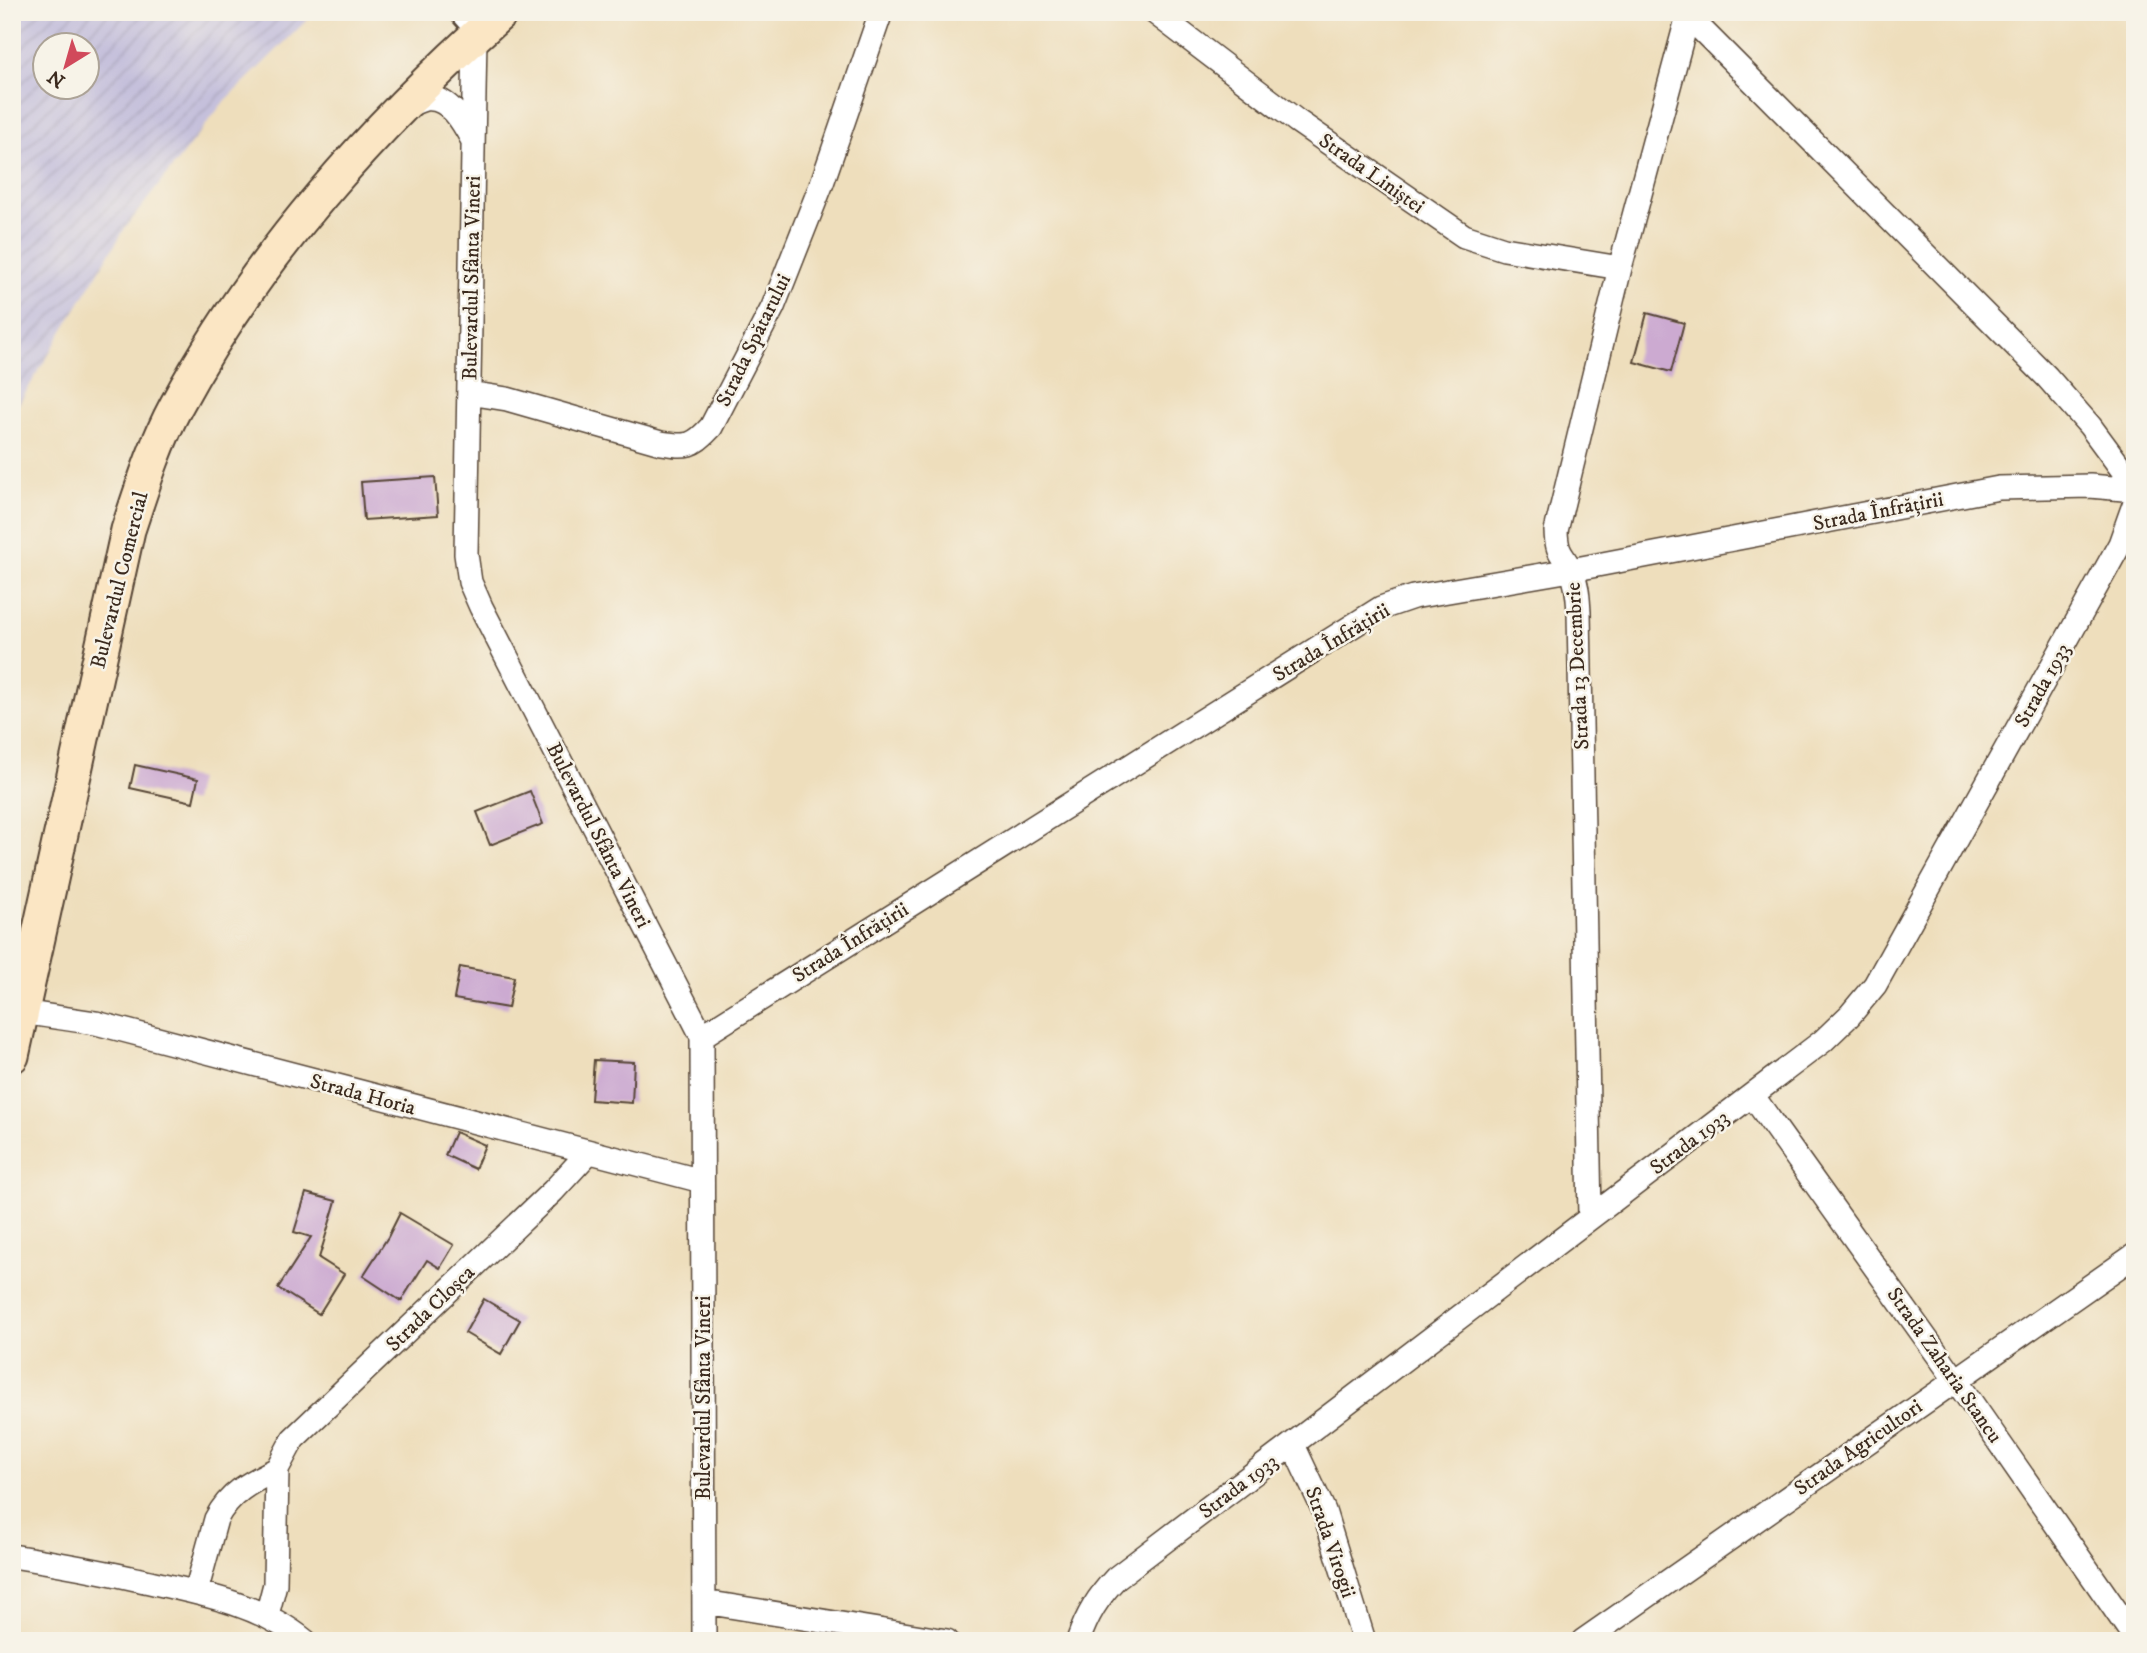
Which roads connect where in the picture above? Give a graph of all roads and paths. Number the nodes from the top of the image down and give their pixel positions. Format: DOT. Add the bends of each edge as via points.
graph roads {
  1 [pos="502,12"];
  2 [pos="881,12"];
  3 [pos="1154,12"];
  4 [pos="1688,14"];
  5 [pos="1183,21"];
  6 [pos="465,24"];
  7 [pos="400,109"];
  8 [pos="473,141"];
  9 [pos="1620,268"];
  10 [pos="470,393"];
  11 [pos="2135,489"];
  12 [pos="2135,502"];
  13 [pos="1572,570"];
  14 [pos="22,1012"];
  15 [pos="702,1036"];
  16 [pos="12,1056"];
  17 [pos="1752,1094"];
  18 [pos="589,1152"];
  19 [pos="702,1181"];
  20 [pos="1590,1216"];
  21 [pos="2135,1255"];
  22 [pos="1955,1379"];
  23 [pos="1293,1445"];
  24 [pos="277,1469"];
  25 [pos="12,1556"];
  26 [pos="196,1592"];
  27 [pos="704,1602"];
  28 [pos="278,1627"];
  29 [pos="2135,1638"];
  30 [pos="305,1641"];
  31 [pos="704,1641"];
  32 [pos="947,1641"];
  33 [pos="1079,1641"];
  34 [pos="1364,1641"];
  35 [pos="1583,1641"];
  1 -- 6 [label="main road, Bulevardul Comercial"];
  2 -- 10 [label="street, Strada Spătarului" via="822,184 773,307 711,427 698,442 681,446 661,443 507,399"];
  3 -- 5 [label="street, Strada Liniștei"];
  4 -- 9 [label="street, Strada 13 Decembrie"];
  4 -- 11 [label="street" via="2047,377 2090,426"];
  5 -- 9 [label="street, Strada Liniștei" via="1287,114 1465,236 1504,249"];
  6 -- 7 [label="main road, Bulevardul Comercial"];
  6 -- 8 [label="street, Bulevardul Sfânta Vineri"];
  7 -- 8 [label="street" via="428,98 445,104 460,117"];
  7 -- 14 [label="main road, Bulevardul Comercial" via="323,192 268,263 174,408 148,467 128,530"];
  8 -- 10 [label="street, Bulevardul Sfânta Vineri"];
  9 -- 13 [label="street, Strada 13 Decembrie" via="1556,531 1556,546"];
  10 -- 15 [label="street, Bulevardul Sfânta Vineri" via="466,554 471,582"];
  11 -- 13 [label="street, Strada Înfrățirii" via="1999,488"];
  12 -- 17 [label="street, Strada 1933" via="2120,544 1875,985 1823,1041"];
  13 -- 15 [label="street, Strada Înfrățirii" via="1413,597 1381,608"];
  13 -- 20 [label="street, Strada 13 Decembrie" via="1578,612"];
  14 -- 16 [label="main road, Bulevardul Comercial"];
  14 -- 18 [label="street, Strada Horia" via="96,1023"];
  15 -- 19 [label="street, Bulevardul Sfânta Vineri"];
  17 -- 20 [label="street, Strada 1933"];
  17 -- 22 [label="street, Strada Zaharia Stancu"];
  18 -- 19 [label="street, Strada Horia"];
  18 -- 24 [label="street, Strada Cloșca" via="293,1440"];
  19 -- 27 [label="street, Bulevardul Sfânta Vineri"];
  20 -- 23 [label="street, Strada 1933"];
  21 -- 22 [label="street, Strada Agricultori"];
  22 -- 29 [label="street, Strada Zaharia Stancu"];
  22 -- 35 [label="street, Strada Agricultori"];
  23 -- 33 [label="street, Strada 1933" via="1116,1578 1098,1597"];
  23 -- 34 [label="street, Strada Virogii" via="1324,1511"];
  24 -- 26 [label="street" via="247,1483 221,1508"];
  24 -- 28 [label="street, Strada Cloșca"];
  25 -- 26 [label="street"];
  26 -- 28 [label="street"];
  27 -- 31 [label="street, Bulevardul Sfânta Vineri"];
  27 -- 32 [label="street"];
  28 -- 30 [label="street"];
}
